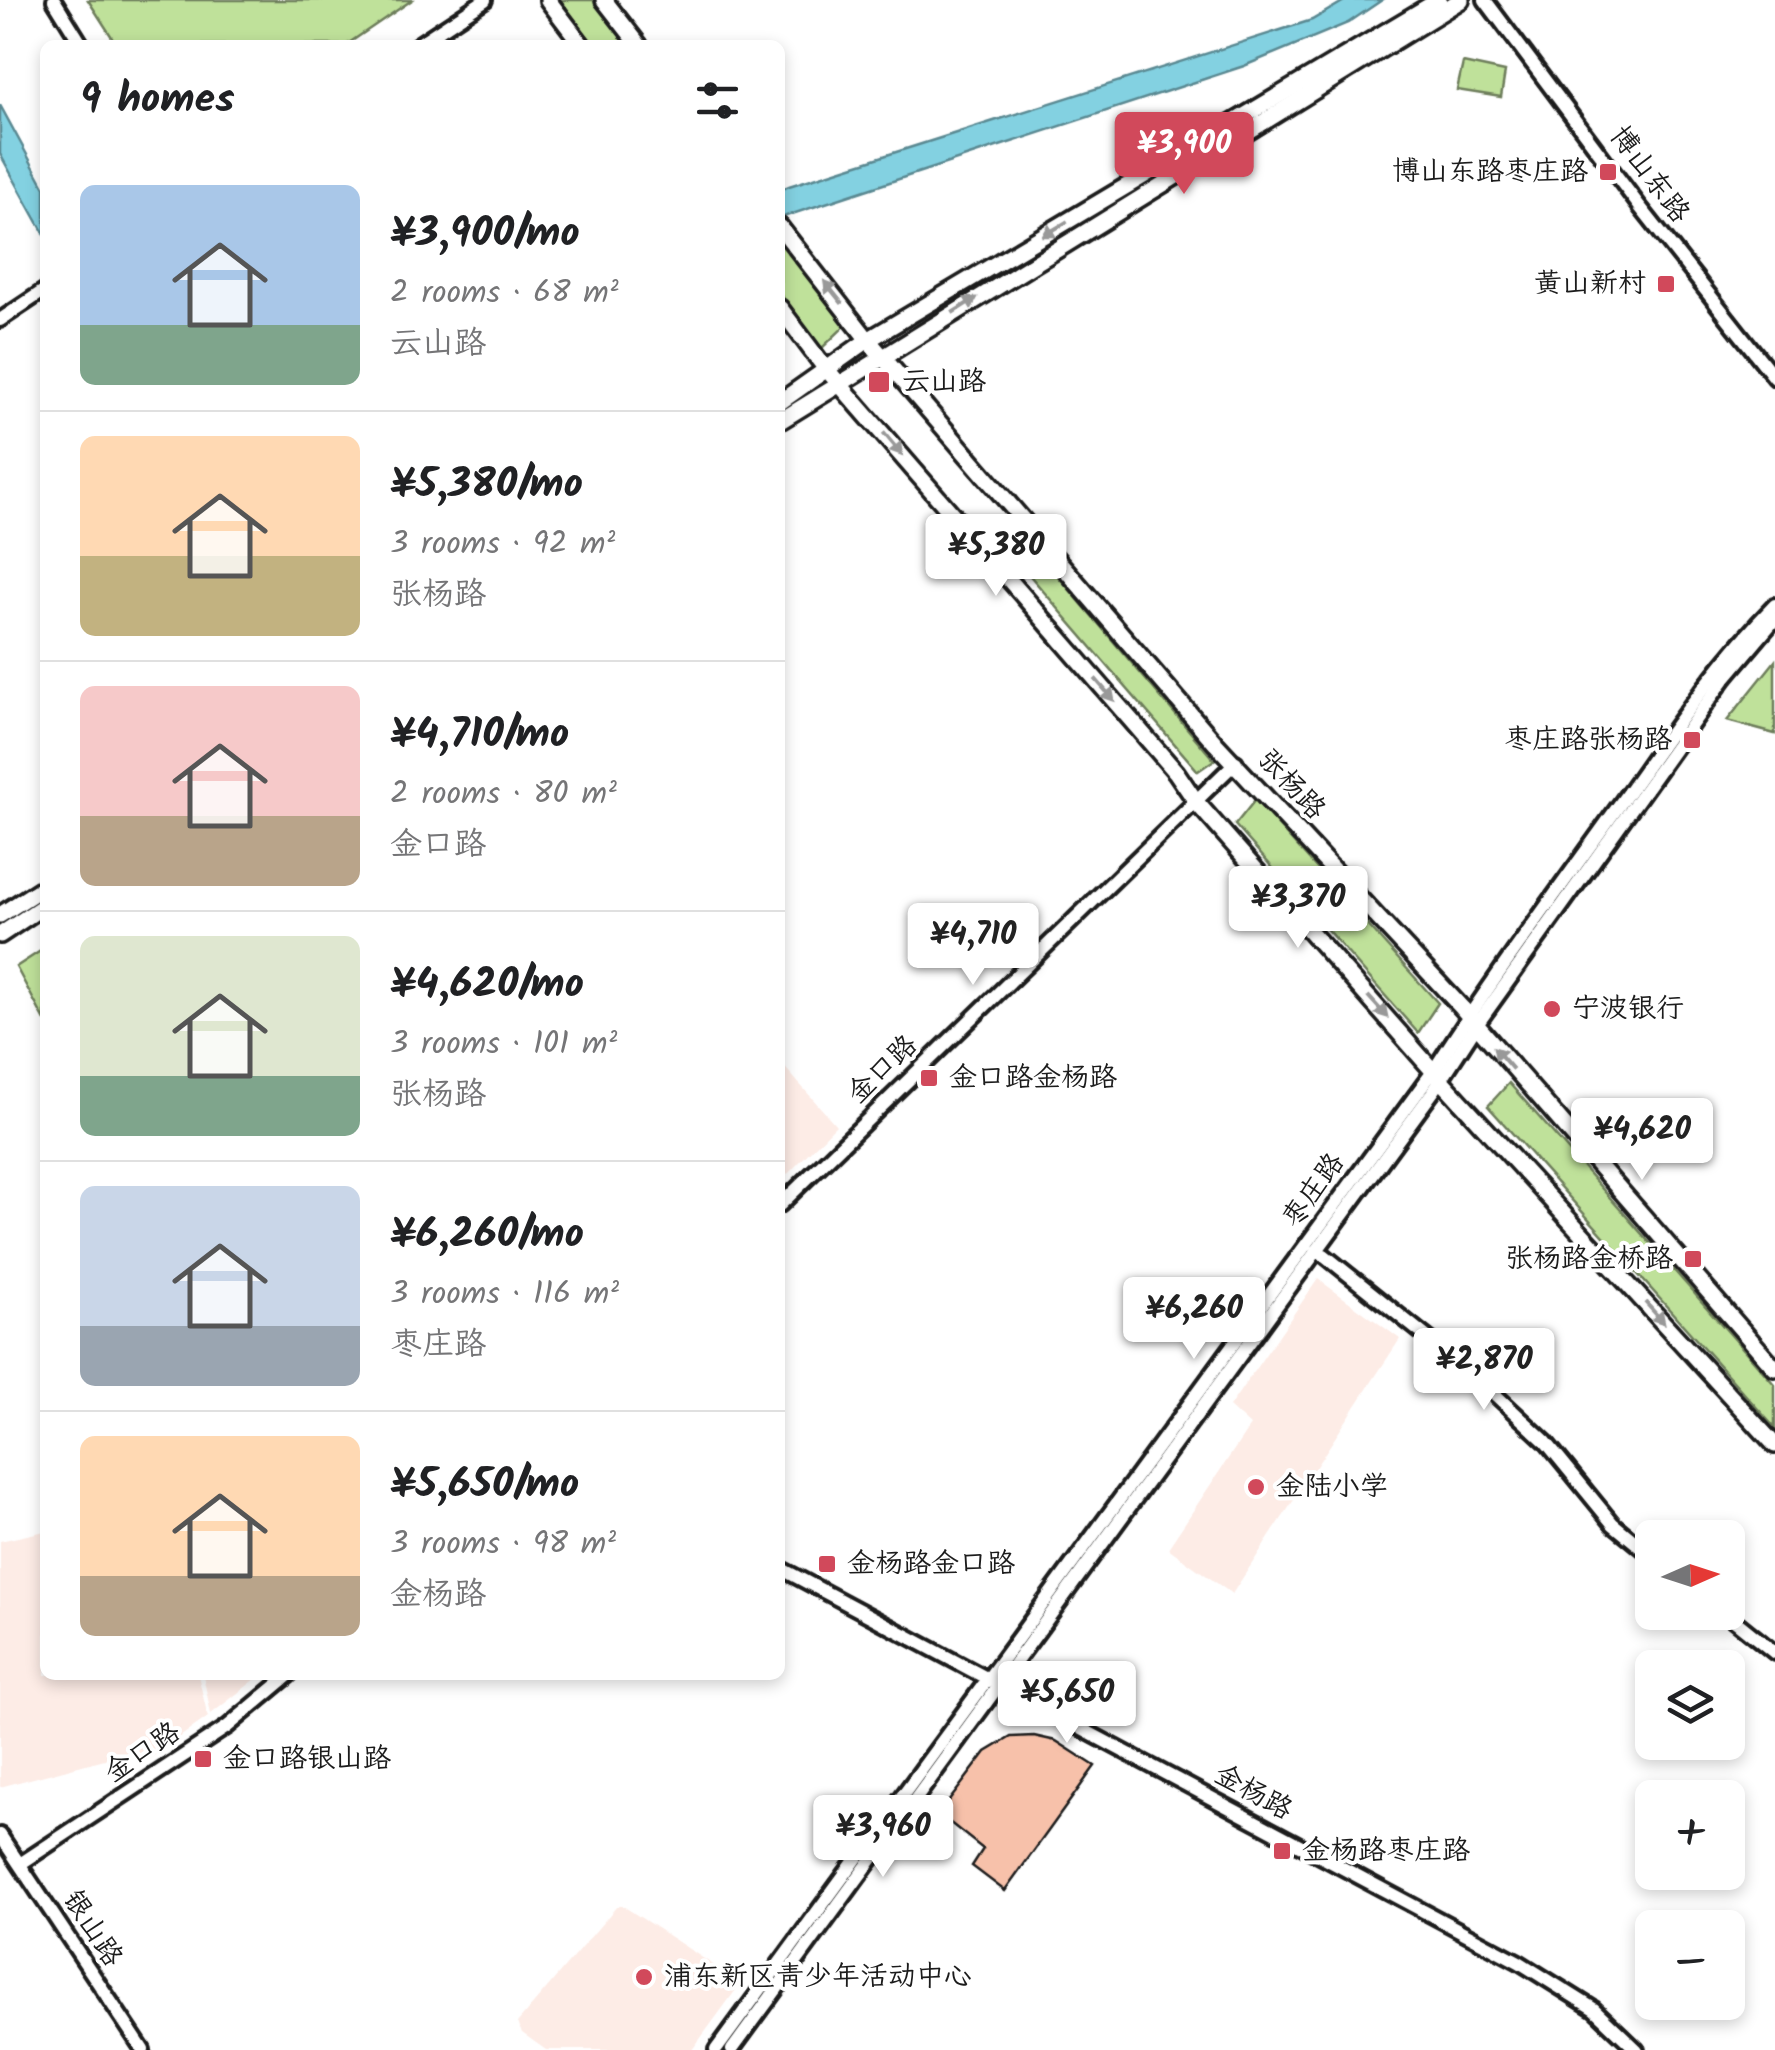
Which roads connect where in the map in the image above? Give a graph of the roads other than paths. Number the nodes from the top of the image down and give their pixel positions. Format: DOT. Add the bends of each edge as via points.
graph roads {
  1 [pos="54,0"];
  2 [pos="485,0"];
  3 [pos="548,0"];
  4 [pos="604,0"];
  5 [pos="1439,0"];
  6 [pos="1461,0"];
  7 [pos="1485,0"];
  8 [pos="79,40"];
  9 [pos="425,40"];
  10 [pos="578,40"];
  11 [pos="635,40"];
  12 [pos="785,233"];
  13 [pos="40,293"];
  14 [pos="785,314"];
  15 [pos="0,320"];
  16 [pos="868,340"];
  17 [pos="882,356"];
  18 [pos="834,377"];
  19 [pos="1775,378"];
  20 [pos="785,400"];
  21 [pos="785,417"];
  22 [pos="1775,605"];
  23 [pos="1775,620"];
  24 [pos="1236,762"];
  25 [pos="1197,803"];
  26 [pos="40,889"];
  27 [pos="40,908"];
  28 [pos="0,915"];
  29 [pos="0,935"];
  30 [pos="1472,1021"];
  31 [pos="1438,1075"];
  32 [pos="785,1200"];
  33 [pos="1324,1255"];
  34 [pos="1775,1368"];
  35 [pos="1775,1446"];
  36 [pos="1635,1542"];
  37 [pos="785,1571"];
  38 [pos="1745,1629"];
  39 [pos="1775,1653"];
  40 [pos="284,1680"];
  41 [pos="993,1682"];
  42 [pos="0,1835"];
  43 [pos="20,1864"];
  44 [pos="143,2050"];
  45 [pos="716,2050"];
  46 [pos="732,2050"];
  47 [pos="1636,2050"];
  1 -- 8 [label="street"];
  2 -- 9 [label="street"];
  3 -- 10 [label="main road"];
  4 -- 11 [label="main road"];
  5 -- 16 [label="main road, one-way"];
  17 -- 6 [label="main road, one-way"];
  7 -- 19 [label="street, 博山东路"];
  16 -- 12 [label="main road, 张杨路, one-way"];
  13 -- 15 [label="street"];
  14 -- 18 [label="main road"];
  16 -- 17 [label="main road, 张杨路"];
  16 -- 18 [label="main road"];
  17 -- 18 [label="main road"];
  17 -- 24 [label="main road, 张杨路"];
  18 -- 20 [label="main road"];
  18 -- 21 [label="main road"];
  18 -- 25 [label="main road, one-way"];
  22 -- 30 [label="street, 枣庄路" via="1692,703"];
  23 -- 30 [label="street, 枣庄路"];
  24 -- 25 [label="street, 金口路"];
  24 -- 30 [label="main road, 张杨路"];
  25 -- 31 [label="main road, one-way"];
  25 -- 32 [label="street, 金口路"];
  26 -- 28 [label="main road"];
  27 -- 29 [label="main road"];
  30 -- 31 [label="street, 枣庄路"];
  34 -- 30 [label="main road, 张杨路, one-way"];
  31 -- 35 [label="main road, one-way"];
  31 -- 41 [label="street, 枣庄路"];
  33 -- 36 [label="street" via="1474,1375 1546,1442"];
  37 -- 41 [label="street, 金杨路"];
  38 -- 39 [label="street"];
  40 -- 43 [label="street, 金口路" via="212,1737"];
  41 -- 45 [label="street, 枣庄路"];
  41 -- 46 [label="street, 枣庄路"];
  41 -- 47 [label="street, 金杨路" via="1546,1977 1594,2009"];
  42 -- 43 [label="street, 银山路"];
  43 -- 44 [label="street, 银山路"];
}
